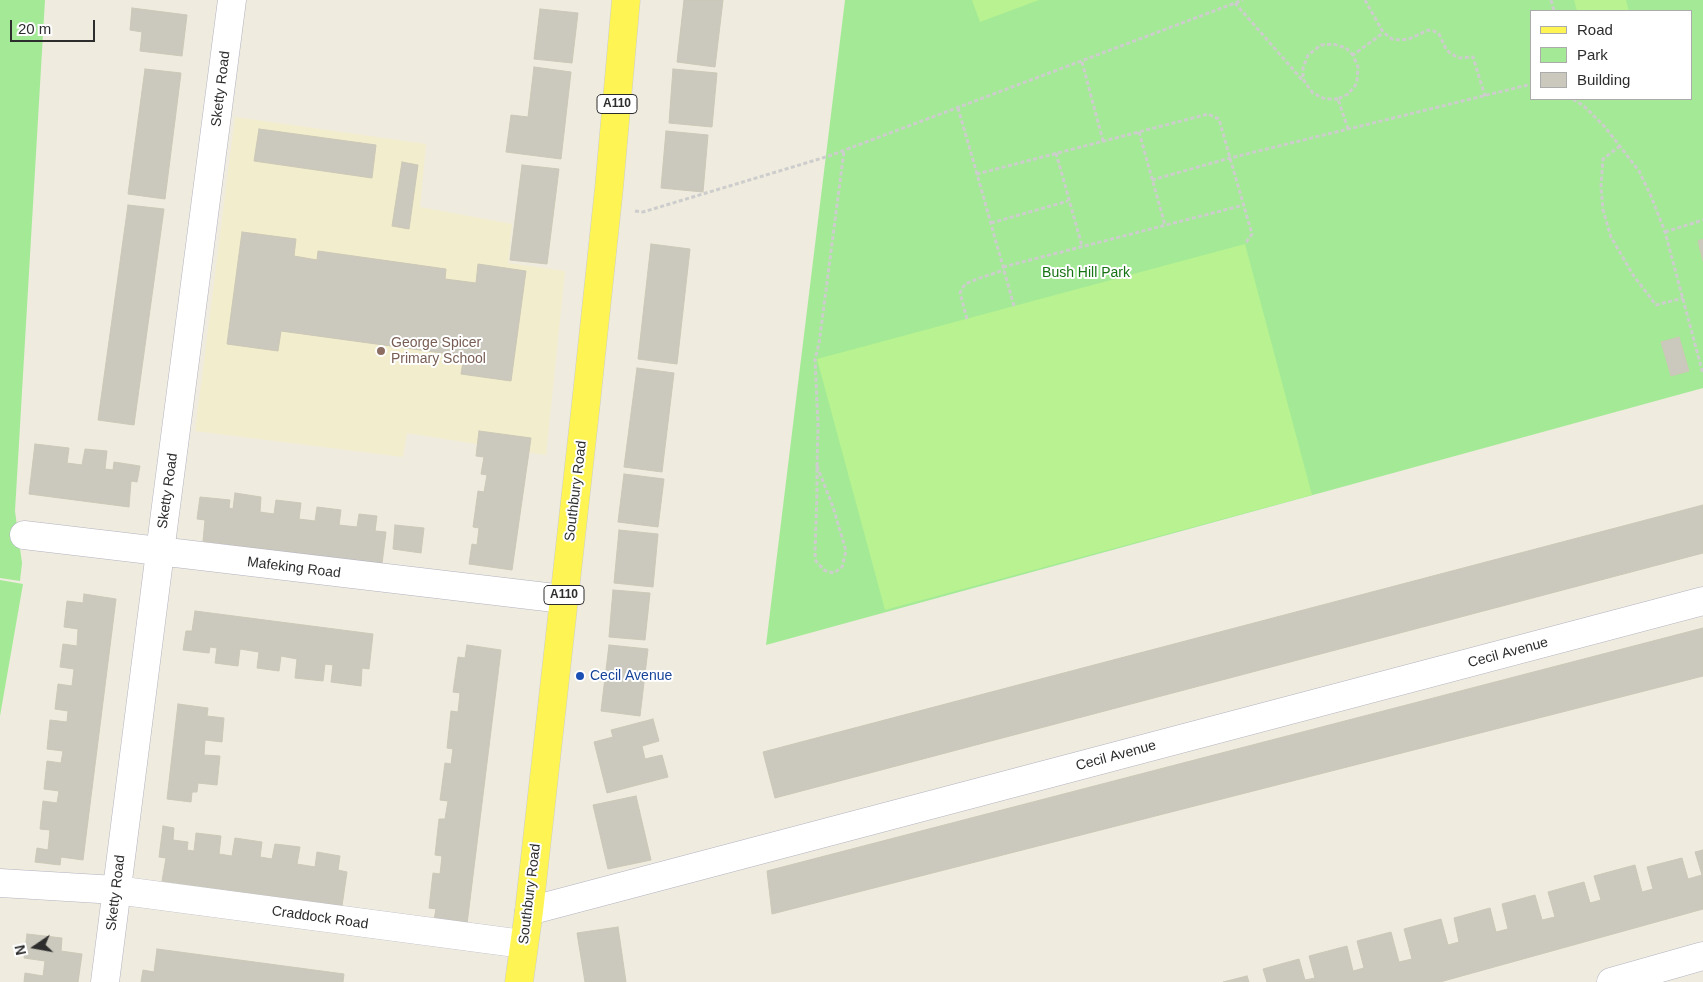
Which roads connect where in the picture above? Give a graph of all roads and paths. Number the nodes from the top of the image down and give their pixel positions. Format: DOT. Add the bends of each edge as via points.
graph roads {
  1 [pos="232,0"];
  2 [pos="626,0"];
  3 [pos="1244,0"];
  4 [pos="1365,0"];
  5 [pos="1235,3"];
  6 [pos="1383,32"];
  7 [pos="1353,55"];
  8 [pos="1082,62"];
  9 [pos="1306,84"];
  10 [pos="1530,84"];
  11 [pos="1484,96"];
  12 [pos="1338,99"];
  13 [pos="1579,101"];
  14 [pos="958,108"];
  15 [pos="1348,129"];
  16 [pos="1139,132"];
  17 [pos="1103,141"];
  18 [pos="1620,146"];
  19 [pos="844,151"];
  20 [pos="1056,153"];
  21 [pos="1230,158"];
  22 [pos="977,174"];
  23 [pos="1152,180"];
  24 [pos="1068,201"];
  25 [pos="1244,205"];
  26 [pos="629,210"];
  27 [pos="1703,220"];
  28 [pos="991,223"];
  29 [pos="1164,225"];
  30 [pos="1665,232"];
  31 [pos="1245,244"];
  32 [pos="1082,246"];
  33 [pos="1004,269"];
  34 [pos="1683,298"];
  35 [pos="1014,306"];
  36 [pos="967,319"];
  37 [pos="1703,374"];
  38 [pos="817,466"];
  39 [pos="24,535"];
  40 [pos="160,552"];
  41 [pos="563,599"];
  42 [pos="1703,601"];
  43 [pos="0,883"];
  44 [pos="116,890"];
  45 [pos="529,911"];
  46 [pos="523,944"];
  47 [pos="1703,956"];
  48 [pos="105,982"];
  49 [pos="518,982"];
  50 [pos="1611,982"];
  1 -- 40 [label="street, Sketty Road"];
  2 -- 41 [label="main road, Southbury Road / A110" via="609,188"];
  3 -- 5 [label="path"];
  4 -- 6 [label="path"];
  5 -- 8 [label="path"];
  5 -- 9 [label="path"];
  6 -- 7 [label="path"];
  6 -- 11 [label="path" via="1392,39 1401,40 1428,30 1439,34 1451,54 1460,58 1473,57"];
  7 -- 9 [label="path" via="1346,48 1333,44 1313,50 1303,68"];
  7 -- 12 [label="path" via="1358,67 1357,81 1348,94"];
  8 -- 14 [label="path"];
  8 -- 17 [label="path"];
  9 -- 12 [label="path" via="1313,93 1325,99"];
  10 -- 11 [label="path"];
  11 -- 15 [label="path"];
  12 -- 15 [label="path"];
  13 -- 18 [label="path"];
  14 -- 19 [label="path"];
  14 -- 22 [label="path"];
  15 -- 21 [label="path"];
  16 -- 17 [label="path"];
  16 -- 21 [label="path" via="1208,114 1219,119"];
  16 -- 23 [label="path"];
  17 -- 20 [label="path"];
  18 -- 30 [label="path" via="1639,171"];
  18 -- 34 [label="path" via="1603,159 1603,210 1611,237 1633,275 1656,305"];
  19 -- 26 [label="path" via="643,212"];
  19 -- 38 [label="path" via="815,359"];
  20 -- 22 [label="path"];
  20 -- 24 [label="path"];
  21 -- 23 [label="path"];
  21 -- 25 [label="path"];
  22 -- 28 [label="path"];
  23 -- 29 [label="path"];
  24 -- 28 [label="path"];
  24 -- 32 [label="path"];
  25 -- 29 [label="path"];
  25 -- 31 [label="path" via="1252,234"];
  27 -- 30 [label="path"];
  28 -- 33 [label="path"];
  29 -- 32 [label="path"];
  30 -- 34 [label="path"];
  32 -- 33 [label="path"];
  33 -- 35 [label="path"];
  33 -- 36 [label="path" via="965,284 960,293"];
  34 -- 37 [label="path"];
  38 -- 38 [label="path" via="846,551 842,567 834,572 824,570 816,561"];
  39 -- 40 [label="street, Mafeking Road"];
  40 -- 41 [label="street, Mafeking Road"];
  40 -- 44 [label="street, Sketty Road"];
  41 -- 45 [label="main road, Southbury Road / A110"];
  42 -- 45 [label="street, Cecil Avenue"];
  43 -- 44 [label="street, Craddock Road"];
  44 -- 46 [label="street, Craddock Road"];
  44 -- 48 [label="street, Sketty Road"];
  45 -- 46 [label="main road, Southbury Road / A110"];
  46 -- 49 [label="main road, Southbury Road / A110"];
  47 -- 50 [label="street"];
}
